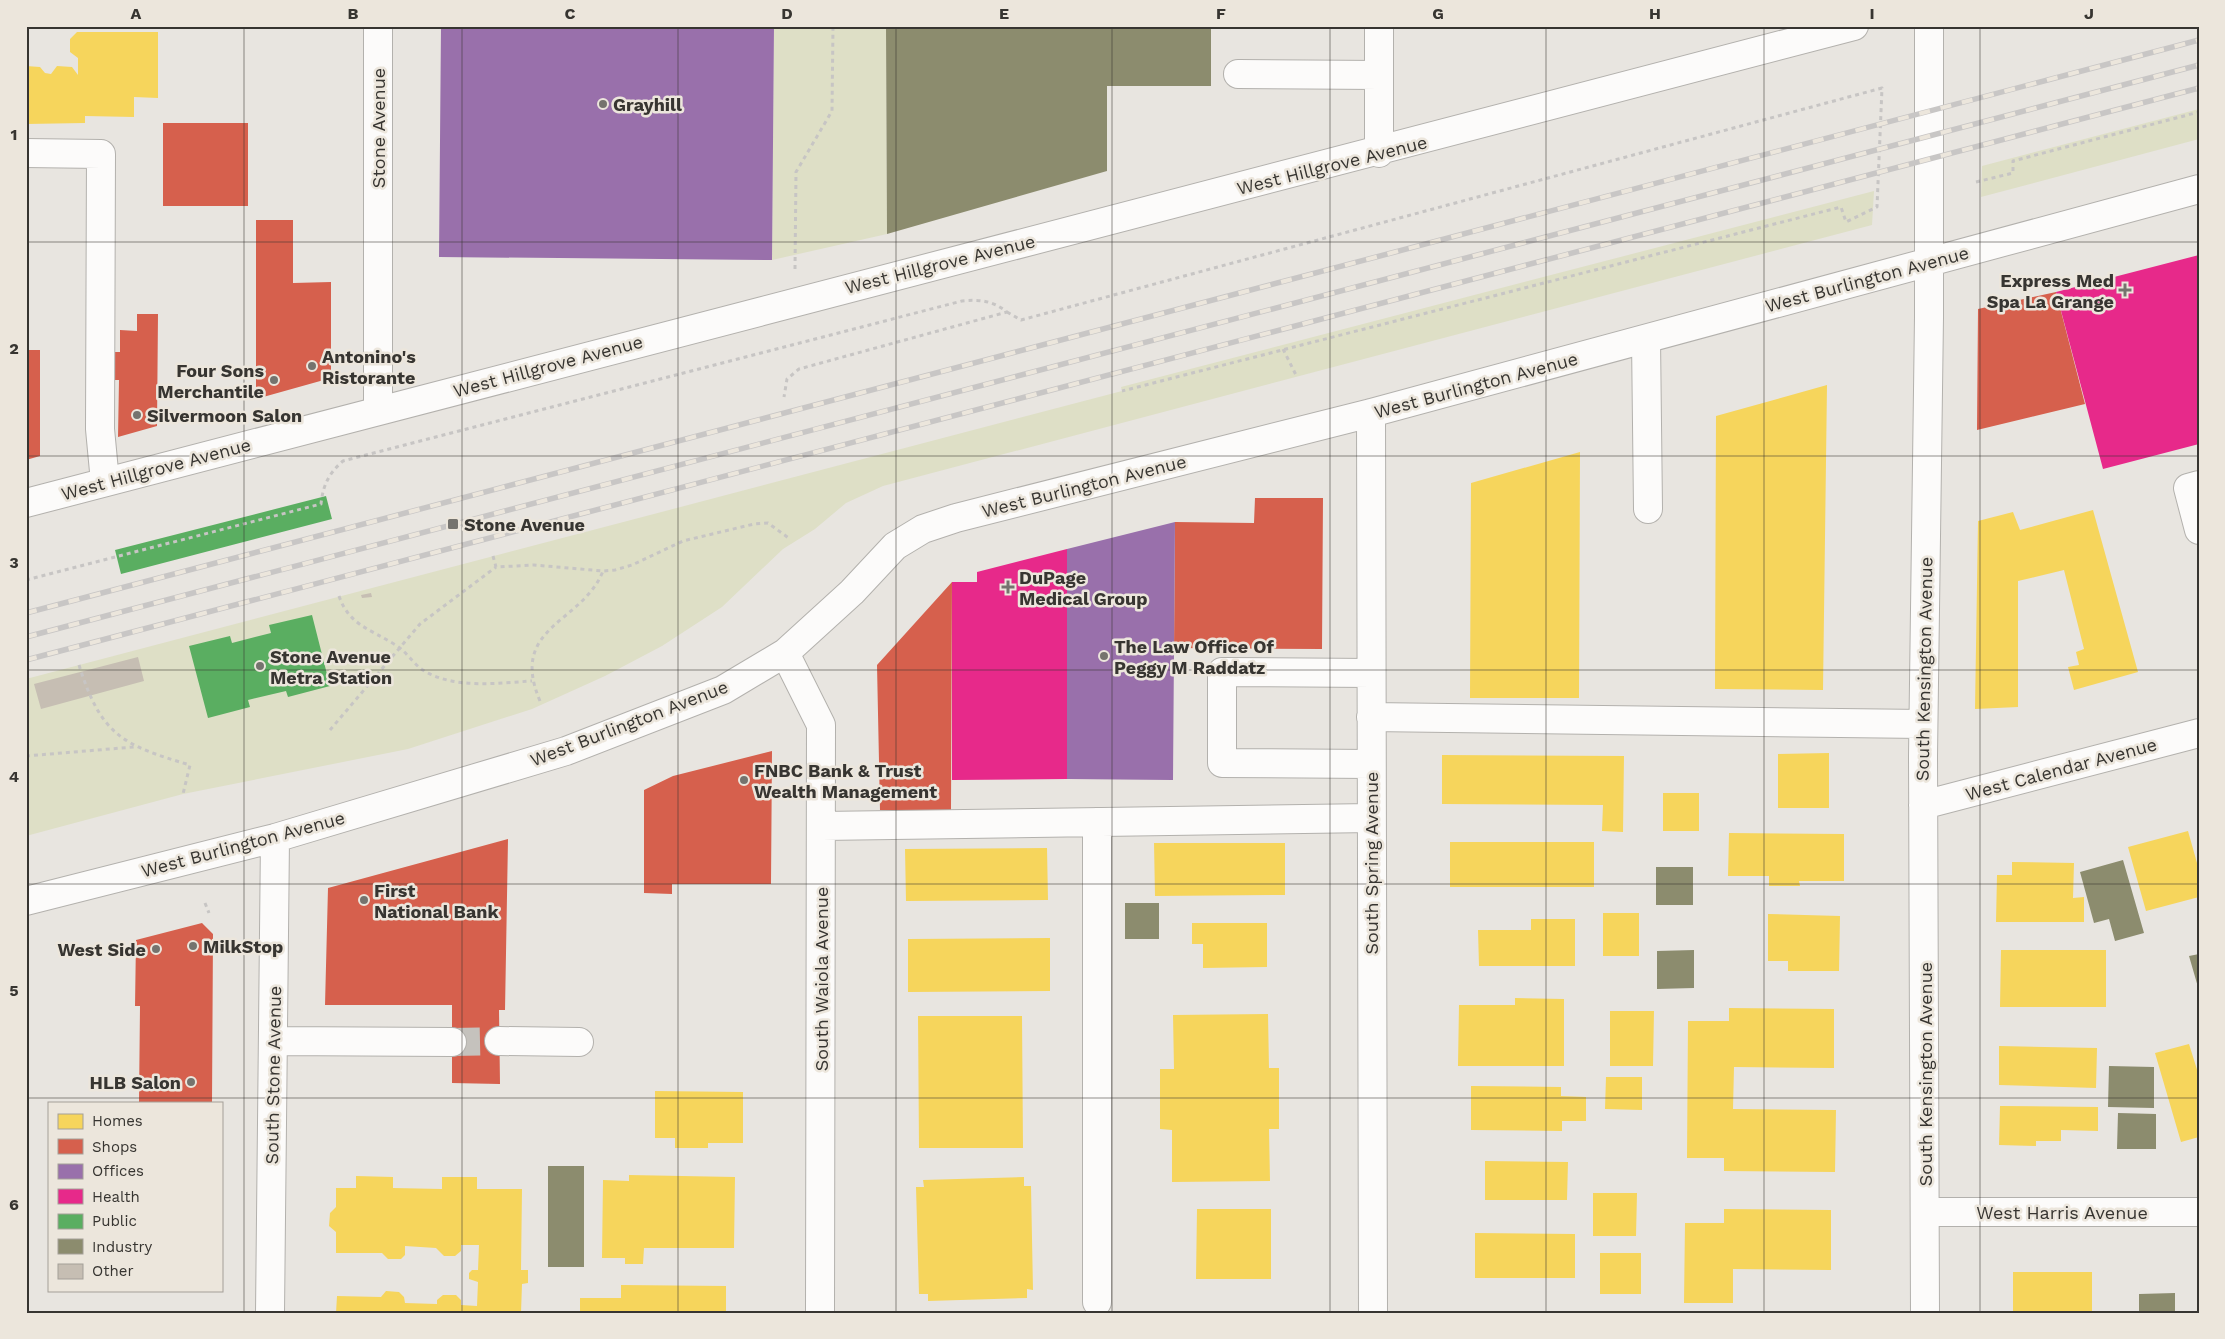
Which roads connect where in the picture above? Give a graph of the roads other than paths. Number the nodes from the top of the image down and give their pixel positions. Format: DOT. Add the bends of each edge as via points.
graph roads {
  1 [pos="378,26"];
  2 [pos="1379,26"];
  3 [pos="1854,26"];
  4 [pos="1929,26"];
  5 [pos="1238,74"];
  6 [pos="1379,75"];
  7 [pos="1379,153"];
  8 [pos="26,154"];
  9 [pos="2199,189"];
  10 [pos="1929,261"];
  11 [pos="1646,339"];
  12 [pos="378,410"];
  13 [pos="1371,413"];
  14 [pos="105,482"];
  15 [pos="2199,486"];
  16 [pos="26,503"];
  17 [pos="1648,509"];
  18 [pos="2199,530"];
  19 [pos="785,653"];
  20 [pos="1371,673"];
  21 [pos="1371,717"];
  22 [pos="1923,724"];
  23 [pos="2199,733"];
  24 [pos="1371,764"];
  25 [pos="1923,805"];
  26 [pos="1371,818"];
  27 [pos="1096,822"];
  28 [pos="822,826"];
  29 [pos="275,838"];
  30 [pos="26,901"];
  31 [pos="273,1041"];
  32 [pos="500,1041"];
  33 [pos="452,1042"];
  34 [pos="579,1042"];
  35 [pos="1926,1212"];
  36 [pos="2199,1212"];
  37 [pos="1097,1302"];
  38 [pos="270,1313"];
  39 [pos="820,1313"];
  40 [pos="1373,1313"];
  41 [pos="1924,1313"];
  1 -- 12 [label="street, Stone Avenue"];
  2 -- 6 [label="street"];
  3 -- 7 [label="street, West Hillgrove Avenue"];
  4 -- 10 [label="street, South Kensington Avenue"];
  5 -- 6 [label="street"];
  6 -- 7 [label="street"];
  7 -- 12 [label="street, West Hillgrove Avenue"];
  8 -- 14 [label="street" via="101,154 100,429"];
  9 -- 10 [label="street, West Burlington Avenue"];
  10 -- 11 [label="street, West Burlington Avenue"];
  10 -- 22 [label="street, South Kensington Avenue"];
  11 -- 13 [label="street, West Burlington Avenue"];
  11 -- 17 [label="street"];
  12 -- 14 [label="street, West Hillgrove Avenue"];
  13 -- 19 [label="street, West Burlington Avenue" via="923,529 895,546 852,592"];
  13 -- 20 [label="street, South Spring Avenue"];
  14 -- 16 [label="street, West Hillgrove Avenue"];
  15 -- 18 [label="street" via="2188,488"];
  19 -- 28 [label="street, South Waiola Avenue" via="821,725"];
  19 -- 29 [label="street, West Burlington Avenue" via="722,690 566,751"];
  20 -- 21 [label="street, South Spring Avenue"];
  20 -- 24 [label="street" via="1222,672 1222,763"];
  21 -- 22 [label="street"];
  21 -- 24 [label="street, South Spring Avenue"];
  22 -- 25 [label="street, South Kensington Avenue"];
  23 -- 25 [label="street, West Calendar Avenue"];
  24 -- 26 [label="street, South Spring Avenue"];
  25 -- 35 [label="street, South Kensington Avenue"];
  26 -- 27 [label="street"];
  26 -- 40 [label="street, South Spring Avenue"];
  27 -- 28 [label="street"];
  27 -- 37 [label="street"];
  28 -- 39 [label="street, South Waiola Avenue"];
  29 -- 30 [label="street, West Burlington Avenue"];
  29 -- 31 [label="street, South Stone Avenue"];
  31 -- 33 [label="street"];
  31 -- 38 [label="street, South Stone Avenue"];
  32 -- 34 [label="street"];
  35 -- 36 [label="street, West Harris Avenue"];
  35 -- 41 [label="street, South Kensington Avenue"];
}
